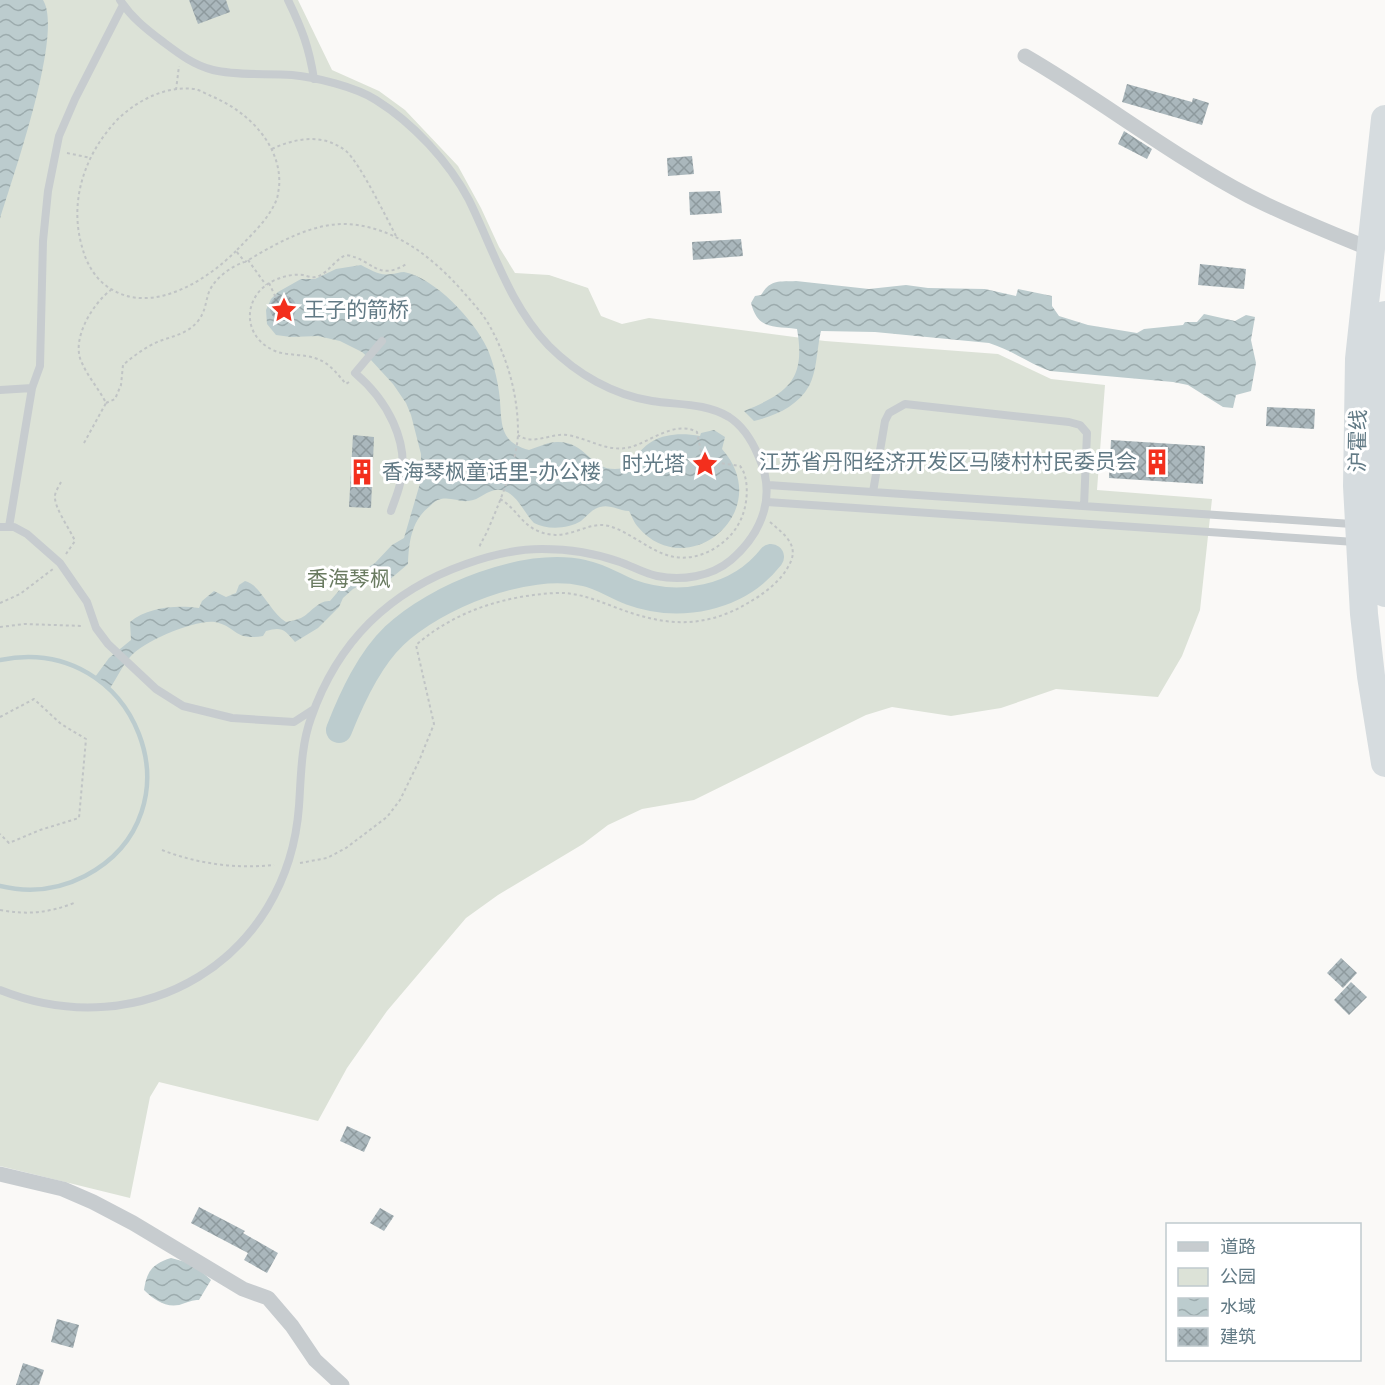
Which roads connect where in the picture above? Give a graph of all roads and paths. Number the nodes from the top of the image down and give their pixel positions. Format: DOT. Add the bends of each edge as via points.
graph roads {
  1 [pos="288,0"];
  2 [pos="122,2"];
  3 [pos="1025,56"];
  4 [pos="183,57"];
  5 [pos="314,79"];
  6 [pos="176,90"];
  7 [pos="1385,119"];
  8 [pos="272,149"];
  9 [pos="56,150"];
  10 [pos="90,158"];
  11 [pos="397,238"];
  12 [pos="1370,249"];
  13 [pos="236,251"];
  14 [pos="246,261"];
  15 [pos="408,263"];
  16 [pos="267,284"];
  17 [pos="111,289"];
  18 [pos="276,298"];
  19 [pos="1385,315"];
  20 [pos="382,340"];
  21 [pos="346,384"];
  22 [pos="32,388"];
  23 [pos="0,390"];
  24 [pos="106,403"];
  25 [pos="518,435"];
  26 [pos="84,443"];
  27 [pos="768,485"];
  28 [pos="873,492"];
  29 [pos="500,499"];
  30 [pos="767,502"];
  31 [pos="1084,506"];
  32 [pos="391,511"];
  33 [pos="763,516"];
  34 [pos="0,526"];
  35 [pos="9,527"];
  36 [pos="1371,534"];
  37 [pos="478,560"];
  38 [pos="1385,593"];
  39 [pos="95,624"];
  40 [pos="0,627"];
  41 [pos="315,708"];
  42 [pos="0,717"];
  43 [pos="1385,763"];
  44 [pos="0,834"];
  45 [pos="162,850"];
  46 [pos="288,866"];
  47 [pos="74,903"];
  48 [pos="0,909"];
  49 [pos="0,990"];
  50 [pos="0,1174"];
  51 [pos="342,1385"];
  1 -- 5 [label="lane" via="310,50"];
  2 -- 4 [label="lane" via="150,33"];
  2 -- 9 [label="lane" via="75,99"];
  3 -- 12 [label="street" via="1071,82 1130,125 1248,195"];
  4 -- 5 [label="lane" via="215,71"];
  4 -- 6 [label="path"];
  5 -- 27 [label="lane" via="371,96 434,152 468,199 514,299 552,348 581,373 614,389 644,399 696,406 728,417 751,440"];
  6 -- 8 [label="path" via="195,89 221,100 255,125"];
  6 -- 10 [label="path" via="150,96 132,107 105,134"];
  7 -- 12 [label="highway, 沪霍线"];
  8 -- 11 [label="path" via="291,140 311,138 346,151"];
  8 -- 13 [label="path" via="280,179 277,200"];
  9 -- 10 [label="path"];
  9 -- 22 [label="lane" via="42,241 40,366"];
  10 -- 17 [label="path" via="78,197 79,237 96,276"];
  11 -- 14 [label="path" via="372,228 329,225 290,238"];
  11 -- 25 [label="path" via="435,263 487,321 511,375"];
  12 -- 36 [label="highway, 沪霍线" via="1359,359 1358,486"];
  13 -- 14 [label="path"];
  13 -- 17 [label="path" via="219,268 196,282 158,297 134,298"];
  14 -- 16 [label="path"];
  14 -- 24 [label="path" via="218,278 198,322 184,333 137,353 123,365 122,385 114,399"];
  15 -- 16 [label="path" via="385,271 346,255 318,276 291,275"];
  16 -- 18 [label="path"];
  16 -- 21 [label="path" via="249,313 255,335 272,350 329,363"];
  17 -- 24 [label="path" via="100,297 85,322 79,352"];
  19 -- 36 [label="highway, 沪霍线" via="1380,361 1378,486"];
  20 -- 32 [label="lane" via="355,373 388,411 399,443 401,483"];
  22 -- 23 [label="lane"];
  22 -- 35 [label="lane"];
  24 -- 26 [label="path"];
  25 -- 29 [label="path"];
  25 -- 29 [label="path" via="532,441 568,435 616,449 669,430 691,428 697,432 702,457 740,465 744,471 747,483 743,514 735,529 714,549 701,555 670,556 605,525 561,536 539,532 523,523"];
  27 -- 28 [label="lane"];
  27 -- 30 [label="lane"];
  28 -- 31 [label="lane"];
  28 -- 31 [label="lane" via="885,421 889,412 905,404 1080,425 1087,433 1088,446"];
  29 -- 37 [label="path" via="479,546"];
  30 -- 33 [label="lane"];
  30 -- 36 [label="lane"];
  31 -- 36 [label="lane"];
  33 -- 37 [label="lane" via="748,543 733,558 722,567 694,577 661,577 604,556 557,550 514,551"];
  33 -- 46 [label="path" via="791,542 789,567 758,597 729,614 696,622 654,621 590,598 556,593 489,604 466,612 425,637 416,645 434,724 400,800 387,817 346,848 327,858"];
  34 -- 35 [label="lane"];
  35 -- 39 [label="lane" via="27,534 60,563 87,602"];
  36 -- 38 [label="highway, 沪霍线"];
  36 -- 43 [label="highway, 沪霍线" via="1364,614"];
  37 -- 41 [label="lane" via="416,586 372,618 339,660"];
  39 -- 40 [label="path"];
  39 -- 41 [label="lane" via="108,644 156,689 183,706 232,718 294,722"];
  41 -- 46 [label="lane" via="305,740 297,824"];
  42 -- 44 [label="path" via="34,699 61,724 86,739 79,818 9,843"];
  45 -- 46 [label="path" via="201,863"];
  46 -- 49 [label="lane" via="256,926 207,972 187,985 141,1002 89,1009 28,1000"];
  47 -- 48 [label="path" via="43,913 20,914"];
  50 -- 51 [label="street" via="63,1189 93,1202 243,1289 268,1298 315,1360"];
}
